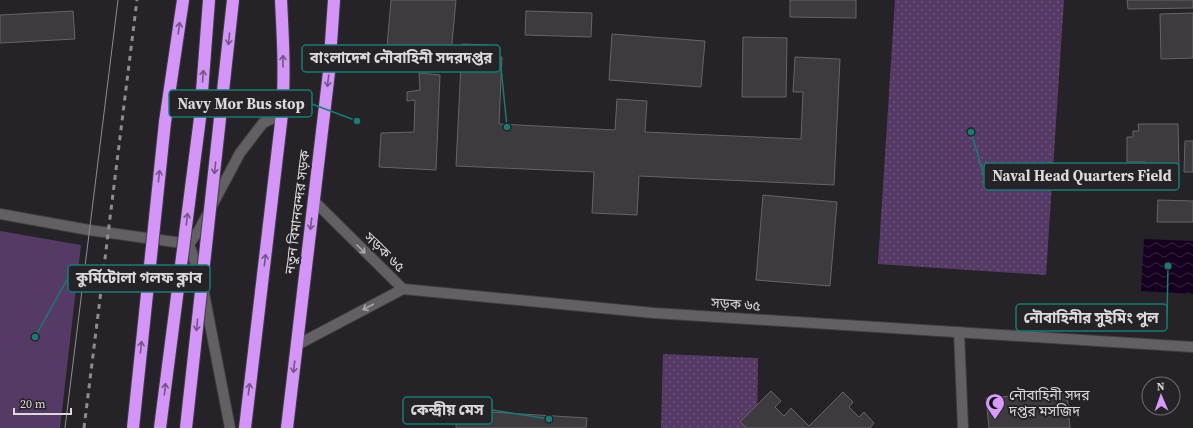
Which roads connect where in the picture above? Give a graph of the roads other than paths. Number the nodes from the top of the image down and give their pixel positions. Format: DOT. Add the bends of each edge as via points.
graph roads {
  1 [pos="183,0"];
  2 [pos="208,0"];
  3 [pos="233,0"];
  4 [pos="281,0"];
  5 [pos="334,0"];
  6 [pos="282,114"];
  7 [pos="314,201"];
  8 [pos="0,214"];
  9 [pos="189,244"];
  10 [pos="403,289"];
  11 [pos="959,332"];
  12 [pos="297,345"];
  13 [pos="1193,347"];
  14 [pos="133,428"];
  15 [pos="160,428"];
  16 [pos="186,428"];
  17 [pos="230,428"];
  18 [pos="245,428"];
  19 [pos="287,428"];
  20 [pos="963,428"];
  14 -- 1 [label="highway, one-way, bridge" via="165,122"];
  15 -- 2 [label="highway, one-way, bridge" via="200,118"];
  3 -- 16 [label="highway, one-way, bridge"];
  6 -- 4 [label="highway, নতুন বিমানবন্দর সড়ক, one-way" via="284,68"];
  5 -- 7 [label="highway, নতুন বিমানবন্দর সড়ক, one-way" via="329,72"];
  6 -- 9 [label="street" via="263,123 240,152"];
  18 -- 6 [label="highway, নতুন বিমানবন্দর সড়ক, one-way"];
  7 -- 10 [label="street, সড়ক ৬৫, one-way"];
  7 -- 12 [label="highway, নতুন বিমানবন্দর সড়ক, one-way"];
  8 -- 9 [label="street"];
  9 -- 17 [label="street" via="202,283"];
  10 -- 11 [label="street, সড়ক ৬৫" via="654,313"];
  10 -- 12 [label="street, one-way"];
  11 -- 13 [label="street, সড়ক ৬৫"];
  11 -- 20 [label="street"];
  12 -- 19 [label="highway, নতুন বিমানবন্দর সড়ক, one-way"];
}
